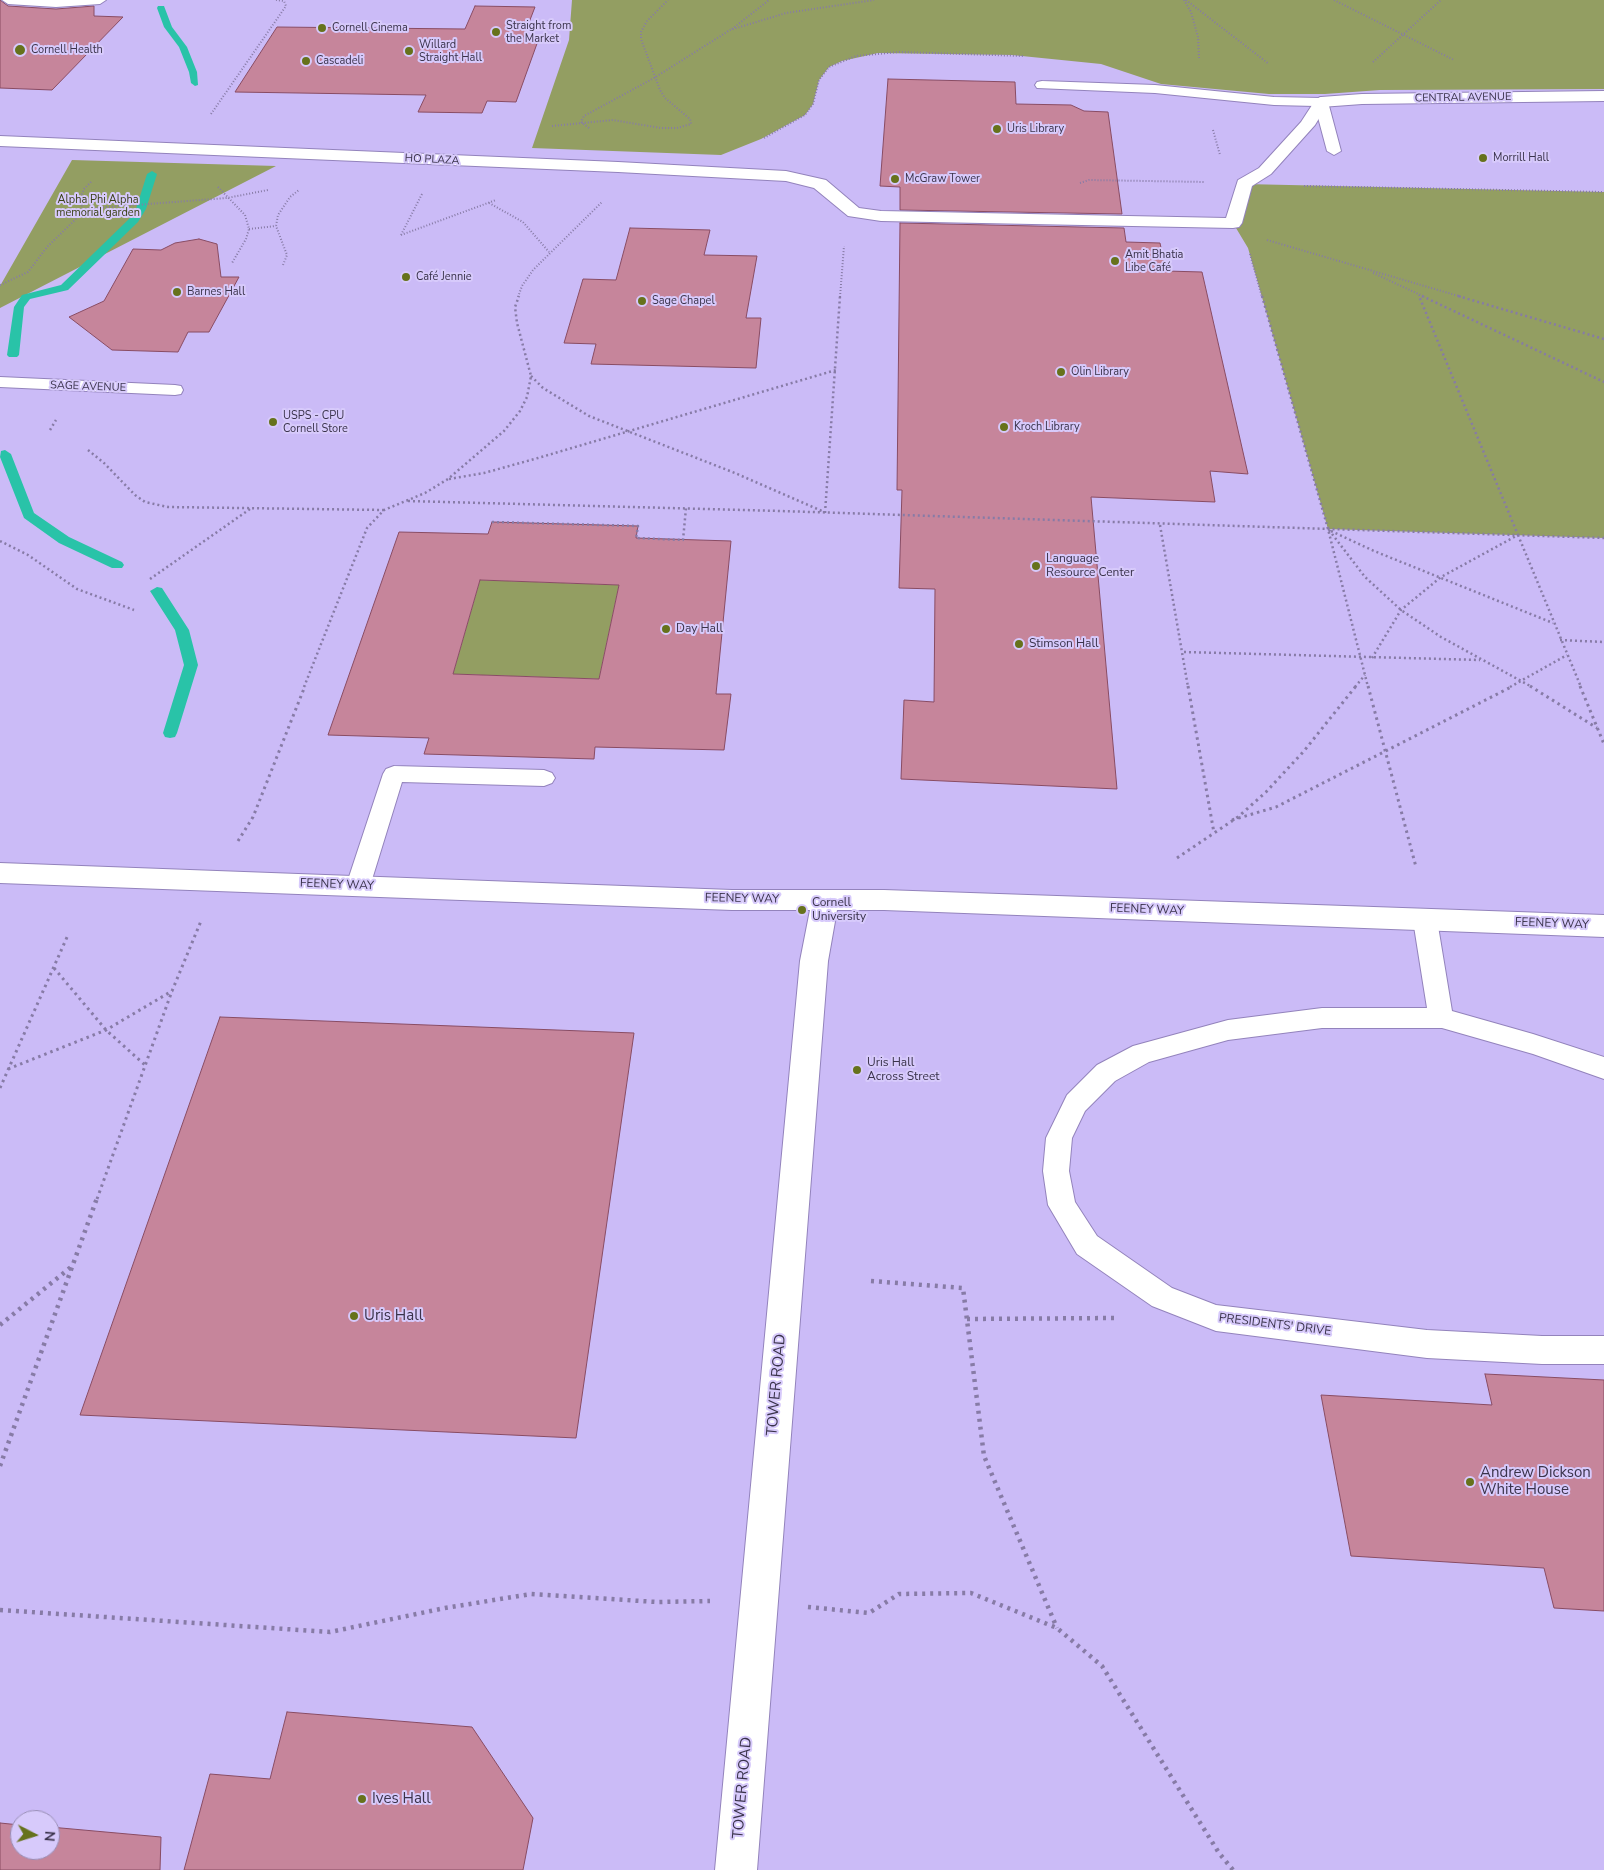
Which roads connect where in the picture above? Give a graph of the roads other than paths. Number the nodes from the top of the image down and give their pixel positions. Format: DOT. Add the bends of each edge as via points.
graph roads {
  1 [pos="8,0"];
  2 [pos="100,0"];
  3 [pos="1042,85"];
  4 [pos="1604,96"];
  5 [pos="1321,102"];
  6 [pos="0,141"];
  7 [pos="1334,151"];
  8 [pos="0,382"];
  9 [pos="175,390"];
  10 [pos="544,778"];
  11 [pos="0,873"];
  12 [pos="358,886"];
  13 [pos="825,900"];
  14 [pos="1425,920"];
  15 [pos="1604,926"];
  16 [pos="1442,1018"];
  17 [pos="1604,1068"];
  18 [pos="1604,1350"];
  19 [pos="736,1870"];
  1 -- 2 [label="lane" via="56,3"];
  3 -- 5 [label="lane"];
  4 -- 5 [label="street, CENTRAL AVENUE"];
  5 -- 6 [label="street, HO PLAZA" via="1307,125 1265,171 1244,184 1233,223 881,216 854,212 820,184 786,176"];
  5 -- 7 [label="lane"];
  8 -- 9 [label="lane, SAGE AVENUE"];
  10 -- 12 [label="lane" via="394,774"];
  11 -- 12 [label="street, FEENEY WAY"];
  12 -- 13 [label="street, FEENEY WAY" via="732,900"];
  13 -- 14 [label="street, FEENEY WAY"];
  13 -- 19 [label="street, TOWER ROAD" via="814,961"];
  14 -- 15 [label="street, FEENEY WAY"];
  14 -- 16 [label="lane"];
  16 -- 17 [label="lane, PRESIDENTS' DRIVE"];
  16 -- 18 [label="lane, PRESIDENTS' DRIVE" via="1322,1018 1228,1030 1142,1053 1106,1073 1076,1103 1059,1138 1056,1171 1062,1205 1086,1245 1162,1297 1216,1318 1427,1344"];
}
